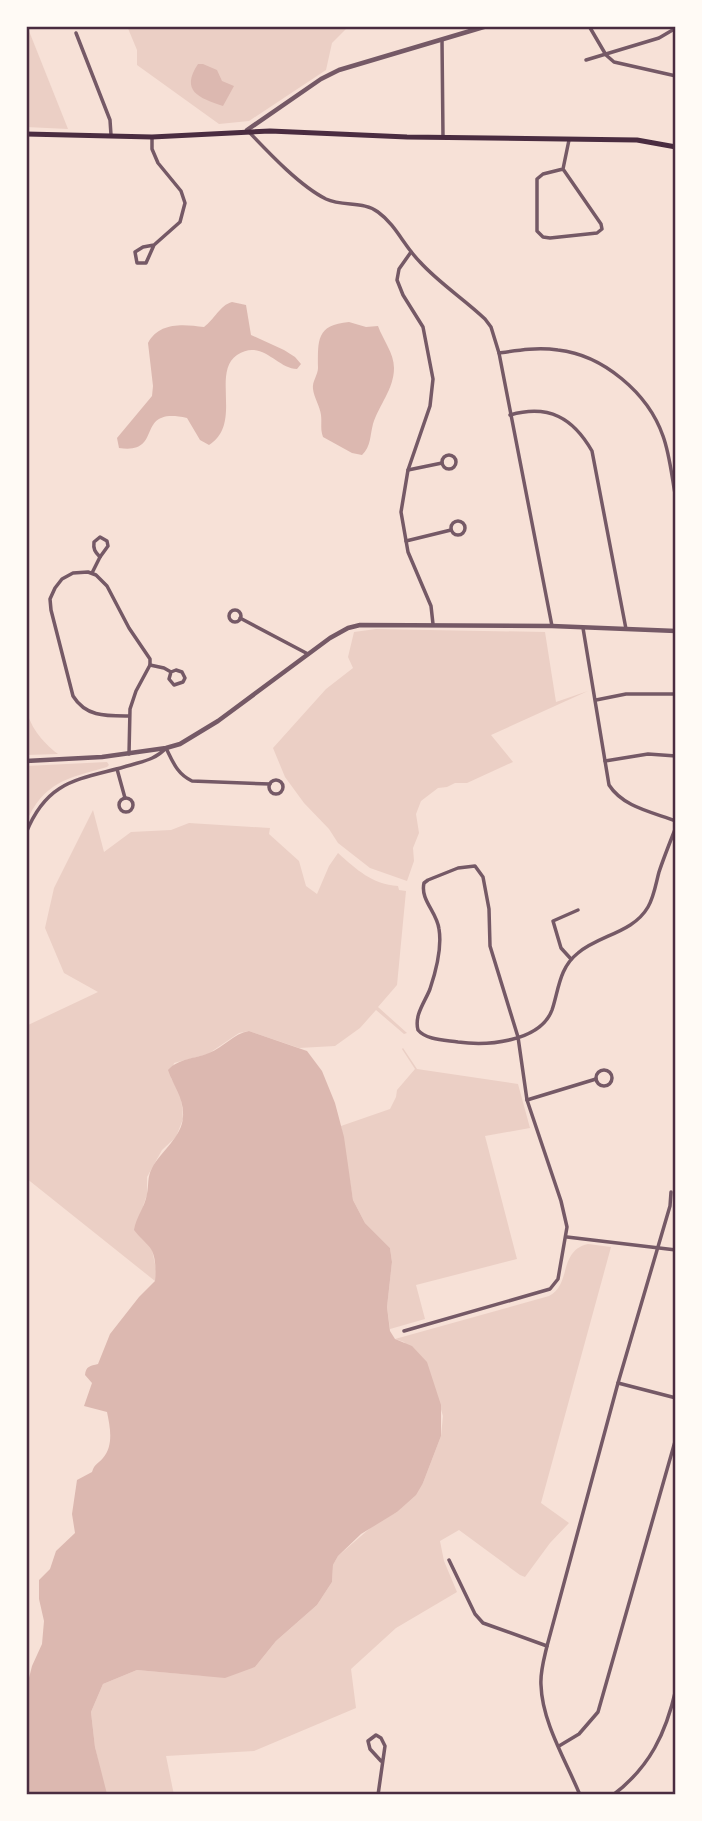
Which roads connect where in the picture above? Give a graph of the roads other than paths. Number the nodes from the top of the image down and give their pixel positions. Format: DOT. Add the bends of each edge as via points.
graph roads {
  1 [pos="487,26"];
  2 [pos="589,26"];
  3 [pos="676,28"];
  4 [pos="471,29"];
  5 [pos="76,33"];
  6 [pos="442,40"];
  7 [pos="606,55"];
  8 [pos="586,60"];
  9 [pos="676,76"];
  10 [pos="247,130"];
  11 [pos="26,134"];
  12 [pos="111,135"];
  13 [pos="443,137"];
  14 [pos="152,138"];
  15 [pos="569,138"];
  16 [pos="676,147"];
  17 [pos="563,169"];
  18 [pos="154,245"];
  19 [pos="411,252"];
  20 [pos="499,353"];
  21 [pos="510,415"];
  22 [pos="442,463"];
  23 [pos="408,470"];
  24 [pos="676,499"];
  25 [pos="452,530"];
  26 [pos="405,541"];
  27 [pos="100,557"];
  28 [pos="92,573"];
  29 [pos="240,618"];
  30 [pos="433,624"];
  31 [pos="552,626"];
  32 [pos="583,628"];
  33 [pos="626,629"];
  34 [pos="676,631"];
  35 [pos="308,654"];
  36 [pos="150,665"];
  37 [pos="172,672"];
  38 [pos="676,694"];
  39 [pos="596,700"];
  40 [pos="129,716"];
  41 [pos="166,748"];
  42 [pos="129,754"];
  43 [pos="676,757"];
  44 [pos="26,761"];
  45 [pos="605,761"];
  46 [pos="117,769"];
  47 [pos="270,784"];
  48 [pos="125,798"];
  49 [pos="676,821"];
  50 [pos="676,827"];
  51 [pos="26,834"];
  52 [pos="578,910"];
  53 [pos="570,960"];
  54 [pos="518,1037"];
  55 [pos="596,1079"];
  56 [pos="527,1100"];
  57 [pos="671,1192"];
  58 [pos="567,1237"];
  59 [pos="658,1247"];
  60 [pos="676,1250"];
  61 [pos="404,1331"];
  62 [pos="618,1383"];
  63 [pos="676,1398"];
  64 [pos="676,1438"];
  65 [pos="449,1560"];
  66 [pos="547,1646"];
  67 [pos="676,1689"];
  68 [pos="559,1746"];
  69 [pos="381,1761"];
  70 [pos="378,1795"];
  71 [pos="580,1795"];
  72 [pos="613,1795"];
  1 -- 4 [label="street"];
  2 -- 7 [label="street"];
  3 -- 7 [label="street"];
  4 -- 6 [label="street"];
  5 -- 12 [label="street" via="110,120"];
  6 -- 10 [label="street" via="330,74"];
  6 -- 13 [label="street"];
  7 -- 8 [label="street"];
  7 -- 9 [label="street" via="619,64"];
  10 -- 13 [label="main road"];
  10 -- 14 [label="main road"];
  10 -- 19 [label="street" via="326,199 376,209"];
  11 -- 12 [label="main road"];
  12 -- 14 [label="main road"];
  13 -- 15 [label="main road"];
  14 -- 18 [label="street" via="158,163 185,203 180,222"];
  15 -- 16 [label="main road" via="637,140"];
  15 -- 17 [label="street"];
  17 -- 17 [label="street" via="601,224 597,233 550,238 537,231 537,179"];
  18 -- 18 [label="street" via="146,263 137,262 135,252"];
  19 -- 20 [label="street" via="485,319"];
  19 -- 23 [label="street" via="397,280 423,327 433,379 430,406"];
  20 -- 21 [label="street"];
  20 -- 24 [label="street" via="559,350 617,375 657,423"];
  21 -- 31 [label="street"];
  21 -- 33 [label="street" via="530,410 556,415 577,428 592,452"];
  22 -- 22 [label="street" via="447,455 456,460 450,469"];
  22 -- 23 [label="street"];
  23 -- 26 [label="street" via="401,512"];
  25 -- 25 [label="street" via="458,521 466,528 460,535"];
  25 -- 26 [label="street"];
  26 -- 30 [label="street" via="431,606"];
  27 -- 27 [label="street" via="93,547 100,537 108,546"];
  27 -- 28 [label="street"];
  28 -- 36 [label="street" via="109,590"];
  28 -- 40 [label="street" via="67,576 50,598 69,684 85,710"];
  29 -- 35 [label="street"];
  30 -- 31 [label="street"];
  30 -- 35 [label="street" via="353,627"];
  31 -- 32 [label="street"];
  32 -- 33 [label="street"];
  32 -- 39 [label="street"];
  33 -- 34 [label="street"];
  35 -- 41 [label="street" via="202,732"];
  36 -- 37 [label="street"];
  36 -- 40 [label="street"];
  37 -- 37 [label="street" via="172,683 183,682 183,672"];
  38 -- 39 [label="street" via="626,694"];
  39 -- 45 [label="street"];
  40 -- 42 [label="street"];
  41 -- 42 [label="street"];
  41 -- 46 [label="street" via="156,757"];
  41 -- 47 [label="street" via="177,769 192,781"];
  42 -- 44 [label="street"];
  43 -- 45 [label="street" via="648,754"];
  45 -- 49 [label="street" via="608,783 622,800"];
  46 -- 48 [label="street"];
  46 -- 51 [label="street" via="51,793"];
  50 -- 53 [label="street" via="647,908 630,926 593,942"];
  52 -- 53 [label="street" via="553,922"];
  53 -- 54 [label="street" via="548,1018"];
  54 -- 54 [label="street" via="490,946 484,877 475,866 428,880 422,886 423,894 440,934 418,1030 427,1037 475,1044"];
  54 -- 56 [label="street"];
  55 -- 55 [label="street" via="602,1070 612,1077 605,1085"];
  55 -- 56 [label="street"];
  56 -- 58 [label="street" via="561,1200"];
  57 -- 59 [label="street"];
  58 -- 59 [label="street"];
  58 -- 61 [label="street" via="558,1279 548,1290"];
  59 -- 60 [label="street"];
  59 -- 62 [label="street"];
  62 -- 63 [label="street"];
  62 -- 66 [label="street"];
  64 -- 68 [label="street" via="598,1712 579,1734"];
  65 -- 66 [label="street" via="483,1623"];
  66 -- 68 [label="street" via="541,1687"];
  67 -- 72 [label="street" via="657,1746 642,1769"];
  68 -- 71 [label="street"];
  69 -- 69 [label="street" via="368,1746 376,1735 385,1746"];
  69 -- 70 [label="street"];
}
